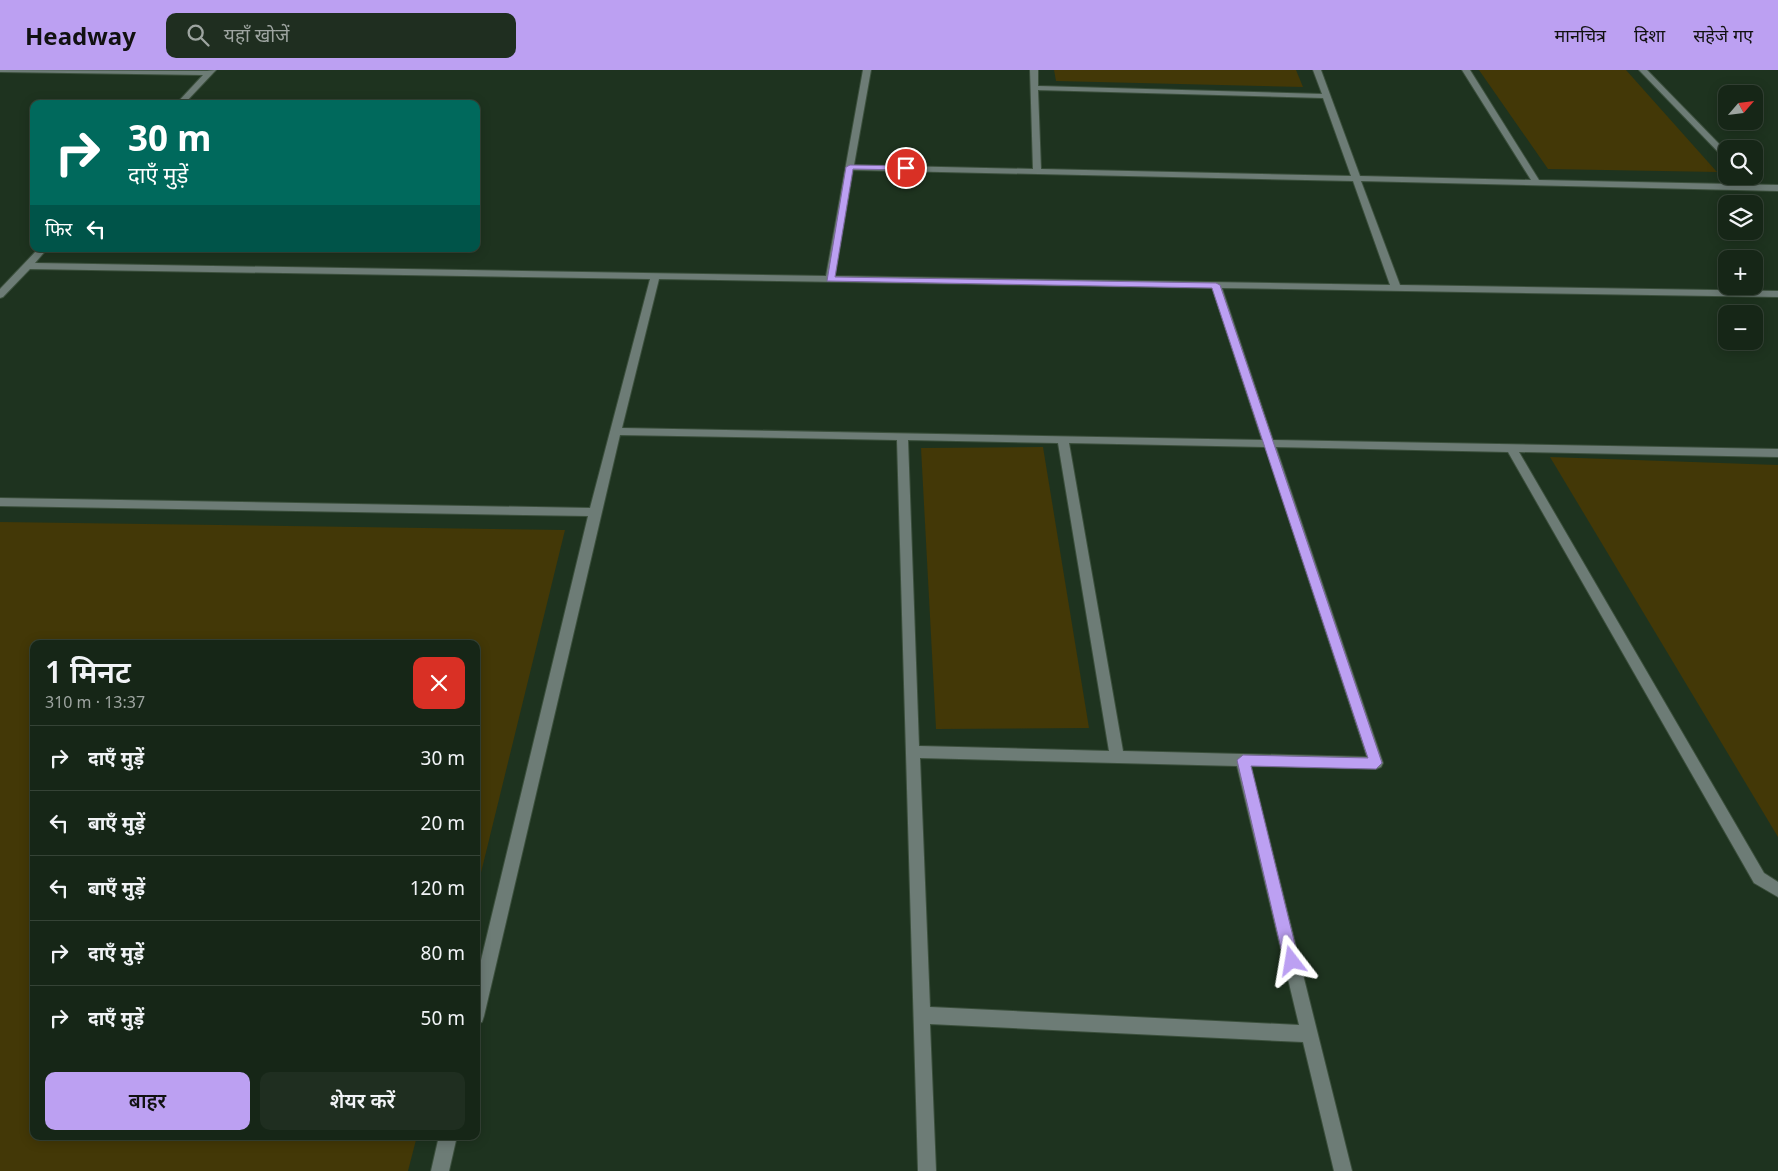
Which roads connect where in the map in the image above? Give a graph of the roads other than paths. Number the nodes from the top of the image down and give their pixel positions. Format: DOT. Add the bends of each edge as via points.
graph roads {
  1 [pos="0,70"];
  2 [pos="17,70"];
  3 [pos="866,70"];
  4 [pos="1034,70"];
  5 [pos="1317,70"];
  6 [pos="1466,70"];
  7 [pos="1643,70"];
  8 [pos="210,72"];
  9 [pos="1035,88"];
  10 [pos="1327,96"];
  11 [pos="184,100"];
  12 [pos="1718,147"];
  13 [pos="850,167"];
  14 [pos="1037,171"];
  15 [pos="1356,178"];
  16 [pos="1536,182"];
  17 [pos="1757,187"];
  18 [pos="1778,188"];
  19 [pos="40,252"];
  20 [pos="27,266"];
  21 [pos="656,276"];
  22 [pos="830,279"];
  23 [pos="1216,285"];
  24 [pos="1396,288"];
  25 [pos="0,294"];
  26 [pos="1778,294"];
  27 [pos="616,431"];
  28 [pos="902,437"];
  29 [pos="1063,440"];
  30 [pos="1269,444"];
  31 [pos="1512,448"];
  32 [pos="1778,454"];
  33 [pos="0,502"];
  34 [pos="595,512"];
  35 [pos="913,752"];
  36 [pos="1117,758"];
  37 [pos="1243,760"];
  38 [pos="1778,890"];
  39 [pos="480,999"];
  40 [pos="921,1015"];
  41 [pos="1309,1034"];
  42 [pos="447,1140"];
  43 [pos="440,1171"];
  44 [pos="927,1171"];
  45 [pos="1343,1171"];
  1 -- 2 [label="street"];
  2 -- 8 [label="street"];
  3 -- 13 [label="street"];
  4 -- 9 [label="street"];
  5 -- 10 [label="street"];
  6 -- 16 [label="street"];
  7 -- 12 [label="street"];
  8 -- 11 [label="street"];
  9 -- 10 [label="street"];
  9 -- 14 [label="street"];
  10 -- 15 [label="street"];
  13 -- 14 [label="street"];
  13 -- 22 [label="street"];
  14 -- 15 [label="street"];
  15 -- 16 [label="street"];
  15 -- 24 [label="street"];
  16 -- 17 [label="street"];
  17 -- 18 [label="street"];
  19 -- 20 [label="street"];
  20 -- 21 [label="street"];
  20 -- 25 [label="street"];
  21 -- 22 [label="street"];
  21 -- 27 [label="street"];
  22 -- 23 [label="street"];
  23 -- 24 [label="street"];
  23 -- 30 [label="street"];
  24 -- 26 [label="street"];
  27 -- 28 [label="street"];
  27 -- 34 [label="street"];
  28 -- 29 [label="street"];
  28 -- 35 [label="street"];
  29 -- 30 [label="street"];
  29 -- 36 [label="street"];
  30 -- 31 [label="street"];
  30 -- 37 [label="street" via="1376,763"];
  31 -- 32 [label="street"];
  31 -- 38 [label="street" via="1759,878"];
  33 -- 34 [label="street"];
  34 -- 39 [label="street"];
  35 -- 36 [label="street"];
  35 -- 40 [label="street"];
  36 -- 37 [label="street"];
  37 -- 41 [label="street"];
  40 -- 41 [label="street"];
  40 -- 44 [label="street"];
  41 -- 45 [label="street"];
  42 -- 43 [label="street"];
}
